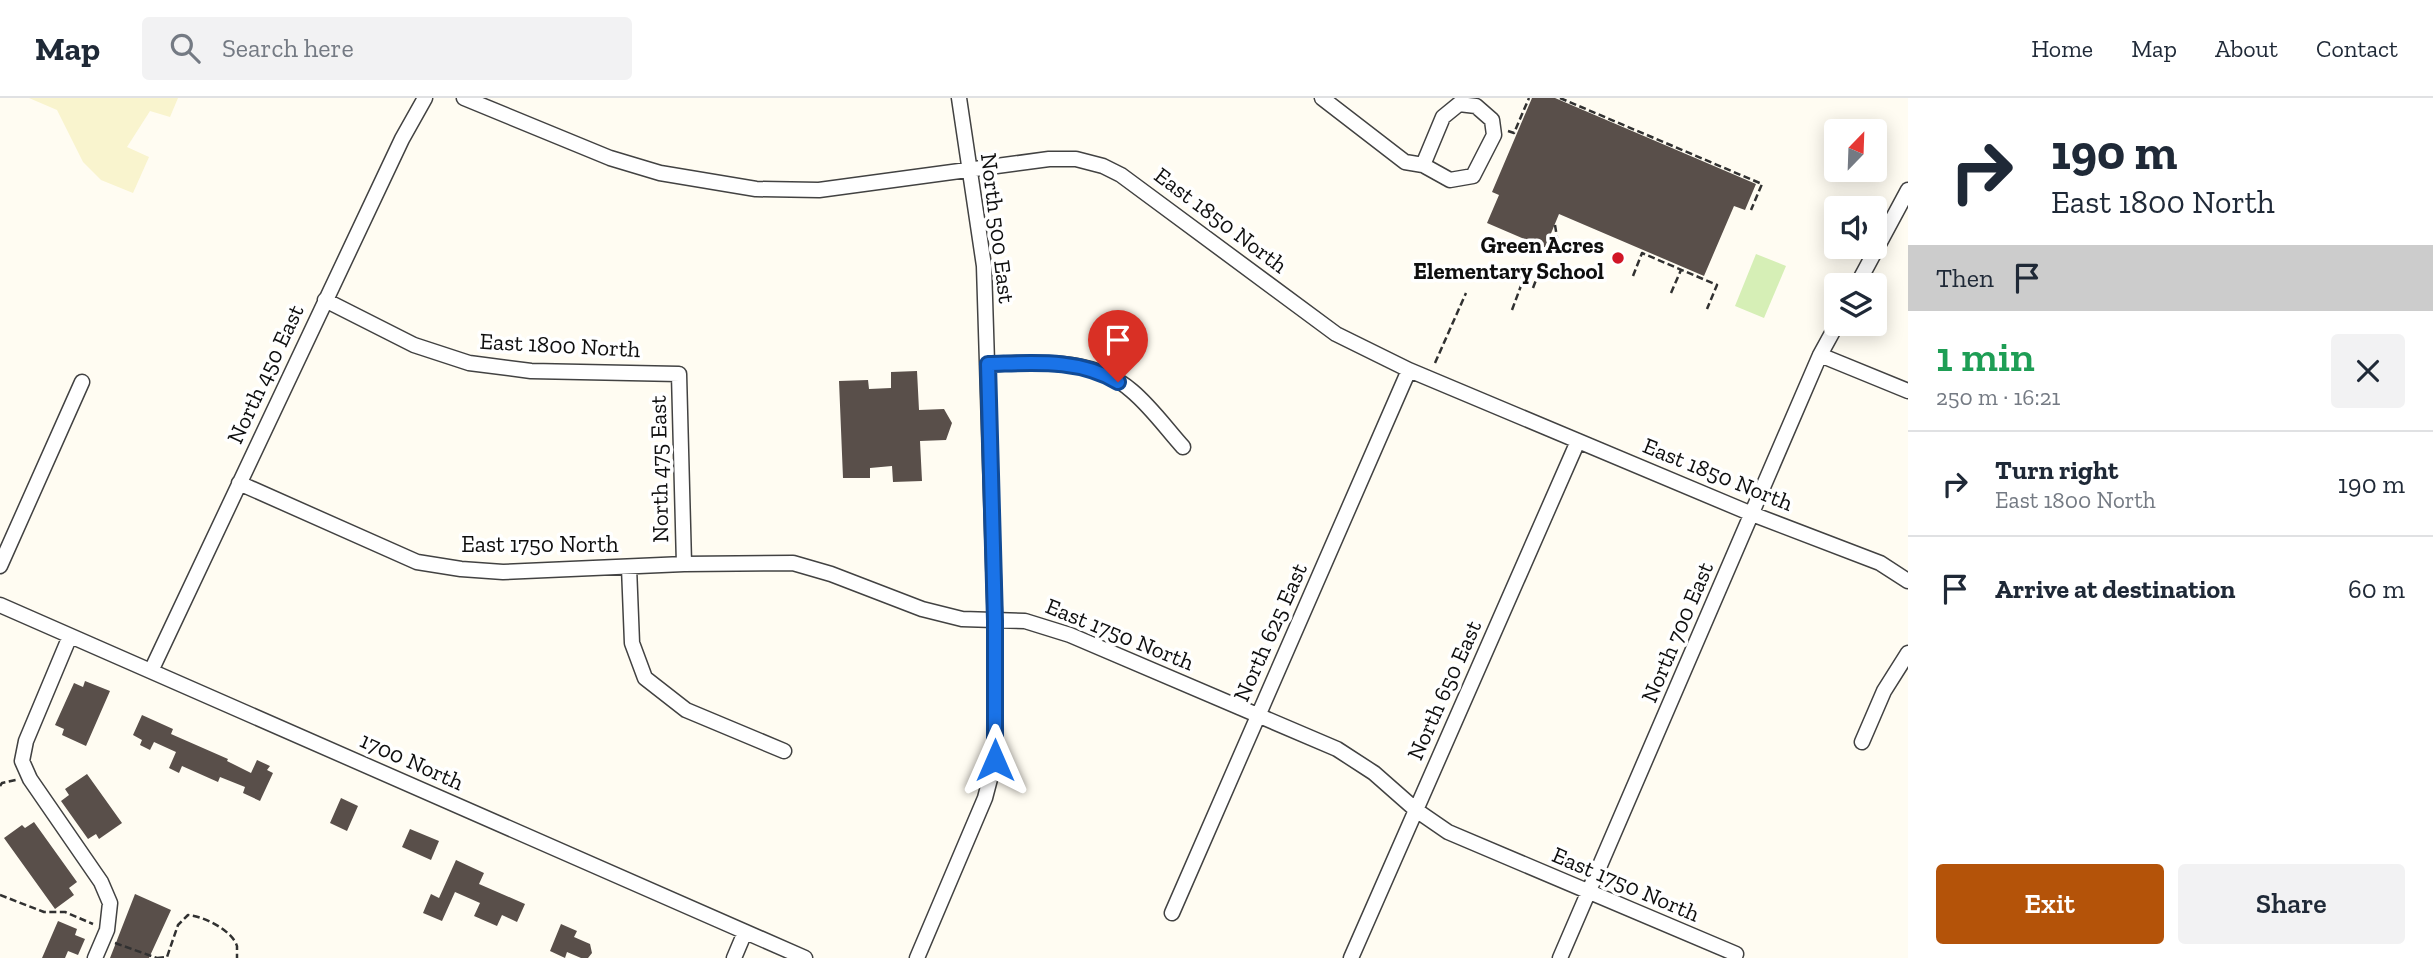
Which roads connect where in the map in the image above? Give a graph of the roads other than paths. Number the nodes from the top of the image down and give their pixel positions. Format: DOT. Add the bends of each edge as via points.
graph roads {
  1 [pos="425,98"];
  2 [pos="464,98"];
  3 [pos="959,98"];
  4 [pos="1327,100"];
  5 [pos="1423,165"];
  6 [pos="968,170"];
  7 [pos="1908,190"];
  8 [pos="1863,273"];
  9 [pos="325,300"];
  10 [pos="1830,336"];
  11 [pos="1820,355"];
  12 [pos="988,364"];
  13 [pos="1409,370"];
  14 [pos="679,373"];
  15 [pos="82,382"];
  16 [pos="1908,391"];
  17 [pos="1578,441"];
  18 [pos="1183,447"];
  19 [pos="239,483"];
  20 [pos="1752,514"];
  21 [pos="684,564"];
  22 [pos="0,566"];
  23 [pos="629,567"];
  24 [pos="1908,581"];
  25 [pos="0,605"];
  26 [pos="995,621"];
  27 [pos="70,636"];
  28 [pos="1908,653"];
  29 [pos="150,671"];
  30 [pos="1258,716"];
  31 [pos="1862,742"];
  32 [pos="784,751"];
  33 [pos="1416,810"];
  34 [pos="1589,894"];
  35 [pos="1172,913"];
  36 [pos="746,932"];
  37 [pos="1736,954"];
  38 [pos="95,958"];
  39 [pos="734,958"];
  40 [pos="805,958"];
  41 [pos="917,958"];
  42 [pos="1351,958"];
  43 [pos="1560,958"];
  1 -- 9 [label="street, North 450 East"];
  2 -- 6 [label="street, East 1850 North" via="610,158 721,184 819,190"];
  3 -- 6 [label="street, North 500 East"];
  4 -- 5 [label="street" via="1405,162"];
  5 -- 5 [label="street" via="1450,180 1473,176 1493,135 1492,120 1476,106 1458,104 1443,117"];
  6 -- 12 [label="street, North 500 East" via="984,267"];
  6 -- 13 [label="street, East 1850 North" via="1049,159 1103,166 1148,193 1336,334"];
  7 -- 8 [label="street"];
  9 -- 14 [label="street, East 1800 North" via="414,345 470,363 531,371"];
  9 -- 19 [label="street, North 450 East"];
  10 -- 11 [label="street, North 700 East"];
  11 -- 16 [label="street"];
  11 -- 20 [label="street, North 700 East"];
  12 -- 18 [label="street" via="1065,363 1104,373 1132,390"];
  12 -- 26 [label="street, North 500 East"];
  13 -- 17 [label="street, East 1850 North"];
  13 -- 30 [label="street, North 625 East"];
  14 -- 21 [label="street, North 475 East"];
  15 -- 22 [label="street"];
  17 -- 20 [label="street, East 1850 North"];
  17 -- 33 [label="street, North 650 East"];
  19 -- 23 [label="street, East 1750 North" via="417,562 503,572"];
  19 -- 29 [label="street, North 450 East"];
  20 -- 24 [label="street, East 1850 North" via="1880,562"];
  20 -- 34 [label="street, North 700 East"];
  21 -- 23 [label="street, East 1750 North"];
  21 -- 26 [label="street, East 1750 North" via="793,563 922,609"];
  23 -- 32 [label="street" via="632,642 645,678 686,710"];
  25 -- 27 [label="street, 1700 North"];
  26 -- 30 [label="street, East 1750 North" via="1025,621 1070,635"];
  26 -- 41 [label="street, North 500 East" via="995,760 985,798"];
  27 -- 29 [label="street, 1700 North"];
  27 -- 38 [label="street" via="22,761 110,903 107,930"];
  28 -- 31 [label="street" via="1884,691"];
  29 -- 36 [label="street, 1700 North"];
  30 -- 33 [label="street, East 1750 North" via="1337,749 1374,773"];
  30 -- 35 [label="street, North 625 East"];
  33 -- 34 [label="street, East 1750 North" via="1448,832"];
  33 -- 42 [label="street, North 650 East"];
  34 -- 37 [label="street, East 1750 North"];
  34 -- 43 [label="street, North 700 East"];
  36 -- 39 [label="street"];
  36 -- 40 [label="street, 1700 North"];
}
